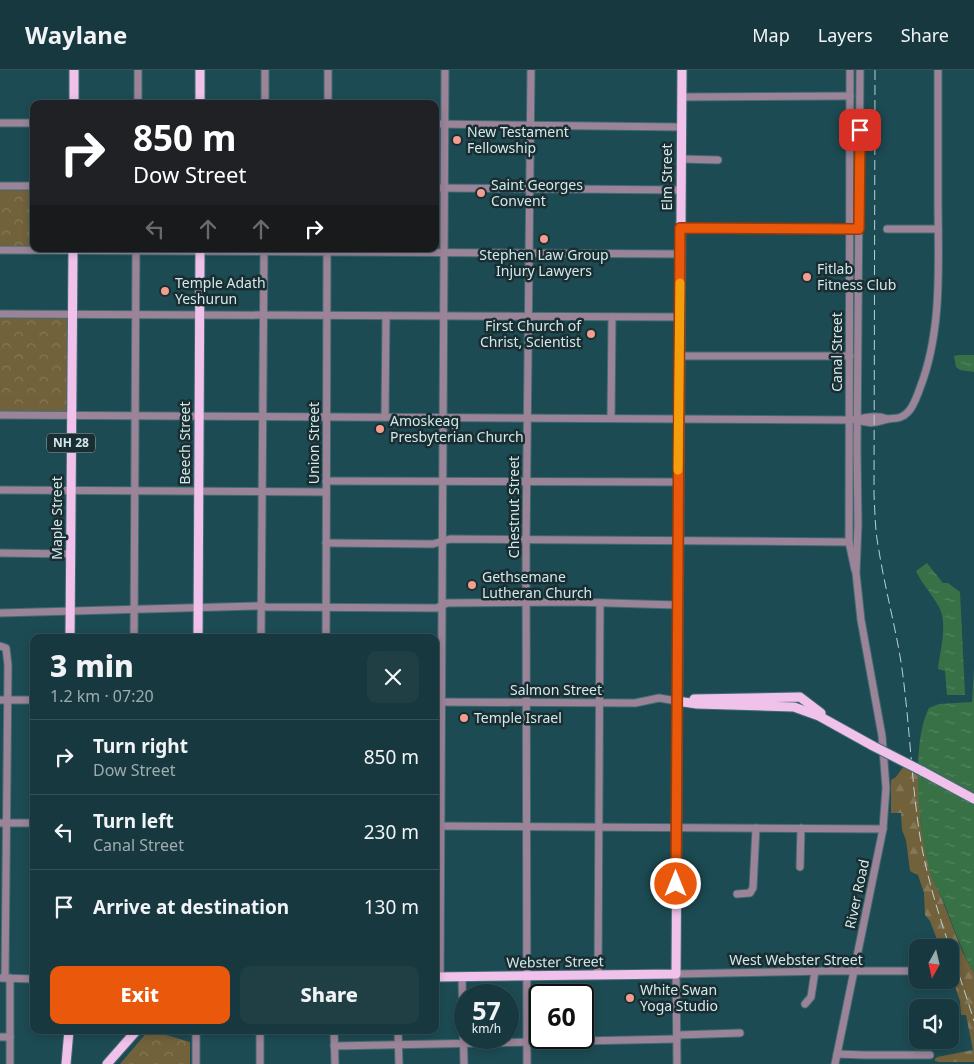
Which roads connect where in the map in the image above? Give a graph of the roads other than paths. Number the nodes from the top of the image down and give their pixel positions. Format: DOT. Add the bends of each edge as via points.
graph roads {
  1 [pos="74,70"];
  2 [pos="138,70"];
  3 [pos="200,70"];
  4 [pos="265,70"];
  5 [pos="328,70"];
  6 [pos="445,70"];
  7 [pos="531,70"];
  8 [pos="682,70"];
  9 [pos="850,70"];
  10 [pos="860,70"];
  11 [pos="938,70"];
  12 [pos="850,96"];
  13 [pos="682,97"];
  14 [pos="74,100"];
  15 [pos="138,100"];
  16 [pos="200,100"];
  17 [pos="264,100"];
  18 [pos="328,100"];
  19 [pos="0,123"];
  20 [pos="30,123"];
  21 [pos="439,124"];
  22 [pos="445,124"];
  23 [pos="530,125"];
  24 [pos="681,126"];
  25 [pos="681,159"];
  26 [pos="718,160"];
  27 [pos="0,186"];
  28 [pos="30,186"];
  29 [pos="439,188"];
  30 [pos="444,188"];
  31 [pos="530,188"];
  32 [pos="681,190"];
  33 [pos="680,228"];
  34 [pos="849,229"];
  35 [pos="859,229"];
  36 [pos="887,229"];
  37 [pos="938,229"];
  38 [pos="0,250"];
  39 [pos="30,250"];
  40 [pos="73,252"];
  41 [pos="136,252"];
  42 [pos="200,252"];
  43 [pos="264,252"];
  44 [pos="327,252"];
  45 [pos="439,252"];
  46 [pos="444,252"];
  47 [pos="529,253"];
  48 [pos="680,254"];
  49 [pos="0,314"];
  50 [pos="72,314"];
  51 [pos="137,315"];
  52 [pos="200,315"];
  53 [pos="264,316"];
  54 [pos="327,316"];
  55 [pos="386,316"];
  56 [pos="444,316"];
  57 [pos="528,317"];
  58 [pos="612,317"];
  59 [pos="680,317"];
  60 [pos="679,356"];
  61 [pos="850,356"];
  62 [pos="0,415"];
  63 [pos="72,416"];
  64 [pos="135,416"];
  65 [pos="198,416"];
  66 [pos="263,416"];
  67 [pos="326,417"];
  68 [pos="385,417"];
  69 [pos="443,417"];
  70 [pos="527,418"];
  71 [pos="611,418"];
  72 [pos="679,418"];
  73 [pos="849,420"];
  74 [pos="858,420"];
  75 [pos="326,481"];
  76 [pos="442,482"];
  77 [pos="527,482"];
  78 [pos="678,482"];
  79 [pos="0,490"];
  80 [pos="70,491"];
  81 [pos="135,491"];
  82 [pos="199,491"];
  83 [pos="262,491"];
  84 [pos="326,492"];
  85 [pos="526,539"];
  86 [pos="442,541"];
  87 [pos="678,541"];
  88 [pos="849,542"];
  89 [pos="326,544"];
  90 [pos="0,553"];
  91 [pos="70,554"];
  92 [pos="856,573"];
  93 [pos="526,602"];
  94 [pos="600,603"];
  95 [pos="442,605"];
  96 [pos="677,605"];
  97 [pos="262,606"];
  98 [pos="198,607"];
  99 [pos="326,608"];
  100 [pos="134,609"];
  101 [pos="70,610"];
  102 [pos="0,612"];
  103 [pos="70,634"];
  104 [pos="134,634"];
  105 [pos="198,634"];
  106 [pos="261,634"];
  107 [pos="326,634"];
  108 [pos="0,646"];
  109 [pos="439,678"];
  110 [pos="4,700"];
  111 [pos="30,700"];
  112 [pos="677,701"];
  113 [pos="439,702"];
  114 [pos="527,702"];
  115 [pos="599,703"];
  116 [pos="880,728"];
  117 [pos="974,799"];
  118 [pos="3,823"];
  119 [pos="30,823"];
  120 [pos="439,826"];
  121 [pos="526,826"];
  122 [pos="599,827"];
  123 [pos="676,827"];
  124 [pos="756,828"];
  125 [pos="801,828"];
  126 [pos="883,829"];
  127 [pos="800,867"];
  128 [pos="737,894"];
  129 [pos="815,971"];
  130 [pos="853,971"];
  131 [pos="909,971"];
  132 [pos="676,974"];
  133 [pos="598,975"];
  134 [pos="526,976"];
  135 [pos="439,977"];
  136 [pos="462,977"];
  137 [pos="5,978"];
  138 [pos="30,979"];
  139 [pos="462,984"];
  140 [pos="805,1004"];
  141 [pos="740,1033"];
  142 [pos="69,1034"];
  143 [pos="134,1034"];
  144 [pos="196,1034"];
  145 [pos="260,1034"];
  146 [pos="334,1034"];
  147 [pos="398,1034"];
  148 [pos="0,1037"];
  149 [pos="10,1037"];
  150 [pos="677,1037"];
  151 [pos="519,1042"];
  152 [pos="527,1042"];
  153 [pos="399,1044"];
  154 [pos="454,1044"];
  155 [pos="334,1046"];
  156 [pos="464,1049"];
  157 [pos="837,1054"];
  158 [pos="930,1054"];
  159 [pos="10,1064"];
  160 [pos="66,1064"];
  161 [pos="108,1064"];
  162 [pos="196,1064"];
  163 [pos="260,1064"];
  164 [pos="335,1064"];
  165 [pos="399,1064"];
  166 [pos="464,1064"];
  167 [pos="527,1064"];
  168 [pos="677,1064"];
  169 [pos="834,1064"];
  1 -- 14 [label="main road"];
  2 -- 15 [label="street"];
  3 -- 16 [label="main road"];
  4 -- 17 [label="street"];
  5 -- 18 [label="street"];
  6 -- 22 [label="street"];
  7 -- 23 [label="street, Chestnut Street"];
  8 -- 13 [label="main road, Elm Street"];
  9 -- 12 [label="street, Canal Street"];
  10 -- 35 [label="street, Canal Street"];
  11 -- 37 [label="street"];
  12 -- 13 [label="street"];
  12 -- 34 [label="street, Canal Street"];
  13 -- 24 [label="main road, Elm Street"];
  19 -- 20 [label="street"];
  21 -- 22 [label="street"];
  22 -- 23 [label="street"];
  22 -- 30 [label="street"];
  23 -- 24 [label="street"];
  23 -- 31 [label="street, Chestnut Street"];
  24 -- 25 [label="main road, Elm Street"];
  25 -- 26 [label="street"];
  25 -- 32 [label="main road, Elm Street"];
  27 -- 28 [label="street"];
  29 -- 30 [label="street"];
  30 -- 31 [label="street"];
  30 -- 46 [label="street"];
  31 -- 32 [label="street"];
  31 -- 47 [label="street, Chestnut Street"];
  32 -- 33 [label="main road, Elm Street"];
  33 -- 34 [label="street"];
  33 -- 48 [label="main road, Elm Street"];
  34 -- 35 [label="street"];
  34 -- 61 [label="street, Canal Street"];
  35 -- 74 [label="street, Canal Street"];
  36 -- 37 [label="street"];
  37 -- 74 [label="street" via="936,308 929,362 918,394 909,411 901,417 865,417"];
  38 -- 39 [label="street"];
  40 -- 50 [label="main road, Maple Street / NH 28"];
  41 -- 51 [label="street"];
  42 -- 52 [label="main road, Beech Street"];
  43 -- 53 [label="street"];
  44 -- 54 [label="street, Union Street"];
  45 -- 46 [label="street"];
  46 -- 47 [label="street"];
  46 -- 56 [label="street"];
  47 -- 48 [label="street"];
  47 -- 57 [label="street, Chestnut Street"];
  48 -- 59 [label="main road, Elm Street"];
  49 -- 50 [label="street"];
  50 -- 51 [label="street"];
  50 -- 63 [label="main road, Maple Street / NH 28"];
  51 -- 52 [label="street"];
  51 -- 64 [label="street"];
  52 -- 53 [label="street"];
  52 -- 65 [label="main road, Beech Street"];
  53 -- 54 [label="street"];
  53 -- 66 [label="street"];
  54 -- 55 [label="street"];
  54 -- 67 [label="street, Union Street"];
  55 -- 56 [label="street"];
  55 -- 68 [label="street"];
  56 -- 57 [label="street"];
  56 -- 69 [label="street"];
  57 -- 58 [label="street"];
  57 -- 70 [label="street, Chestnut Street"];
  58 -- 59 [label="street"];
  58 -- 71 [label="street"];
  59 -- 60 [label="main road, Elm Street"];
  60 -- 61 [label="street"];
  60 -- 72 [label="main road, Elm Street"];
  61 -- 73 [label="street, Canal Street"];
  62 -- 63 [label="street"];
  63 -- 64 [label="street"];
  63 -- 80 [label="main road, Maple Street / NH 28"];
  64 -- 65 [label="street"];
  64 -- 81 [label="street"];
  65 -- 66 [label="street"];
  65 -- 82 [label="main road, Beech Street"];
  66 -- 67 [label="street"];
  66 -- 83 [label="street"];
  67 -- 68 [label="street"];
  67 -- 75 [label="street, Union Street"];
  68 -- 69 [label="street"];
  69 -- 70 [label="street"];
  69 -- 76 [label="street"];
  70 -- 71 [label="street"];
  70 -- 77 [label="street, Chestnut Street"];
  71 -- 72 [label="street"];
  72 -- 73 [label="street"];
  72 -- 78 [label="main road, Elm Street"];
  73 -- 74 [label="street"];
  73 -- 88 [label="street, Canal Street"];
  74 -- 92 [label="street, Canal Street"];
  75 -- 76 [label="street"];
  75 -- 84 [label="street, Union Street"];
  76 -- 77 [label="street"];
  76 -- 86 [label="street"];
  77 -- 78 [label="street"];
  77 -- 85 [label="street, Chestnut Street"];
  78 -- 87 [label="main road, Elm Street"];
  79 -- 80 [label="street"];
  80 -- 81 [label="street"];
  80 -- 91 [label="main road, Maple Street / NH 28"];
  81 -- 82 [label="street"];
  81 -- 100 [label="street"];
  82 -- 83 [label="street"];
  82 -- 98 [label="main road, Beech Street"];
  83 -- 84 [label="street"];
  83 -- 97 [label="street"];
  84 -- 89 [label="street, Union Street"];
  85 -- 86 [label="street"];
  85 -- 87 [label="street"];
  85 -- 93 [label="street, Chestnut Street"];
  86 -- 89 [label="street" via="433,544"];
  86 -- 95 [label="street"];
  87 -- 88 [label="street"];
  87 -- 96 [label="main road, Elm Street"];
  88 -- 92 [label="street, Canal Street"];
  89 -- 99 [label="street, Union Street"];
  90 -- 91 [label="street"];
  91 -- 101 [label="main road, Maple Street / NH 28"];
  92 -- 116 [label="street, Canal Street"];
  93 -- 94 [label="street"];
  93 -- 95 [label="street"];
  93 -- 114 [label="street, Chestnut Street"];
  94 -- 96 [label="street"];
  94 -- 115 [label="street"];
  95 -- 99 [label="street" via="437,608"];
  95 -- 109 [label="street"];
  96 -- 112 [label="main road, Elm Street"];
  97 -- 98 [label="street"];
  97 -- 99 [label="street"];
  97 -- 106 [label="street"];
  98 -- 100 [label="street"];
  98 -- 105 [label="main road, Beech Street"];
  99 -- 107 [label="street, Union Street"];
  100 -- 101 [label="street"];
  100 -- 104 [label="street"];
  101 -- 102 [label="street"];
  101 -- 103 [label="main road, Maple Street / NH 28"];
  108 -- 110 [label="street" via="7,652"];
  110 -- 111 [label="street"];
  110 -- 118 [label="street"];
  112 -- 115 [label="street, Salmon Street" via="659,698 635,703"];
  112 -- 117 [label="main road, bridge" via="794,707 819,716"];
  112 -- 123 [label="main road, Elm Street"];
  113 -- 114 [label="street, Salmon Street"];
  114 -- 115 [label="street, Salmon Street"];
  114 -- 121 [label="street, Chestnut Street"];
  115 -- 122 [label="street"];
  116 -- 126 [label="street, River Road" via="886,788"];
  118 -- 119 [label="street"];
  118 -- 137 [label="street"];
  120 -- 121 [label="street"];
  121 -- 122 [label="street"];
  121 -- 134 [label="street, Chestnut Street"];
  122 -- 123 [label="street"];
  122 -- 133 [label="street"];
  123 -- 124 [label="street"];
  123 -- 132 [label="main road, Elm Street"];
  124 -- 125 [label="street"];
  124 -- 128 [label="street" via="754,888 750,893"];
  125 -- 126 [label="street"];
  125 -- 127 [label="street"];
  126 -- 130 [label="street, River Road"];
  129 -- 130 [label="street, West Webster Street"];
  129 -- 132 [label="street, West Webster Street"];
  129 -- 140 [label="street" via="811,997"];
  130 -- 131 [label="street, West Webster Street"];
  130 -- 157 [label="street, River Road"];
  132 -- 133 [label="main road, Webster Street"];
  132 -- 150 [label="street, Elm Street"];
  133 -- 134 [label="main road, Webster Street"];
  134 -- 136 [label="main road, Webster Street"];
  134 -- 152 [label="street, Chestnut Street"];
  135 -- 136 [label="main road, Webster Street"];
  136 -- 139 [label="street"];
  137 -- 138 [label="street"];
  137 -- 149 [label="street"];
  141 -- 150 [label="street"];
  142 -- 160 [label="main road"];
  143 -- 161 [label="main road"];
  144 -- 162 [label="street"];
  145 -- 163 [label="street"];
  146 -- 155 [label="street"];
  147 -- 153 [label="street"];
  148 -- 149 [label="street"];
  149 -- 159 [label="street"];
  150 -- 152 [label="street"];
  150 -- 168 [label="street, Elm Street"];
  151 -- 152 [label="street"];
  152 -- 167 [label="street, Chestnut Street"];
  153 -- 154 [label="street"];
  153 -- 155 [label="street"];
  153 -- 165 [label="street"];
  155 -- 164 [label="street"];
  156 -- 166 [label="street"];
  157 -- 158 [label="street"];
  157 -- 169 [label="street, River Road"];
}
